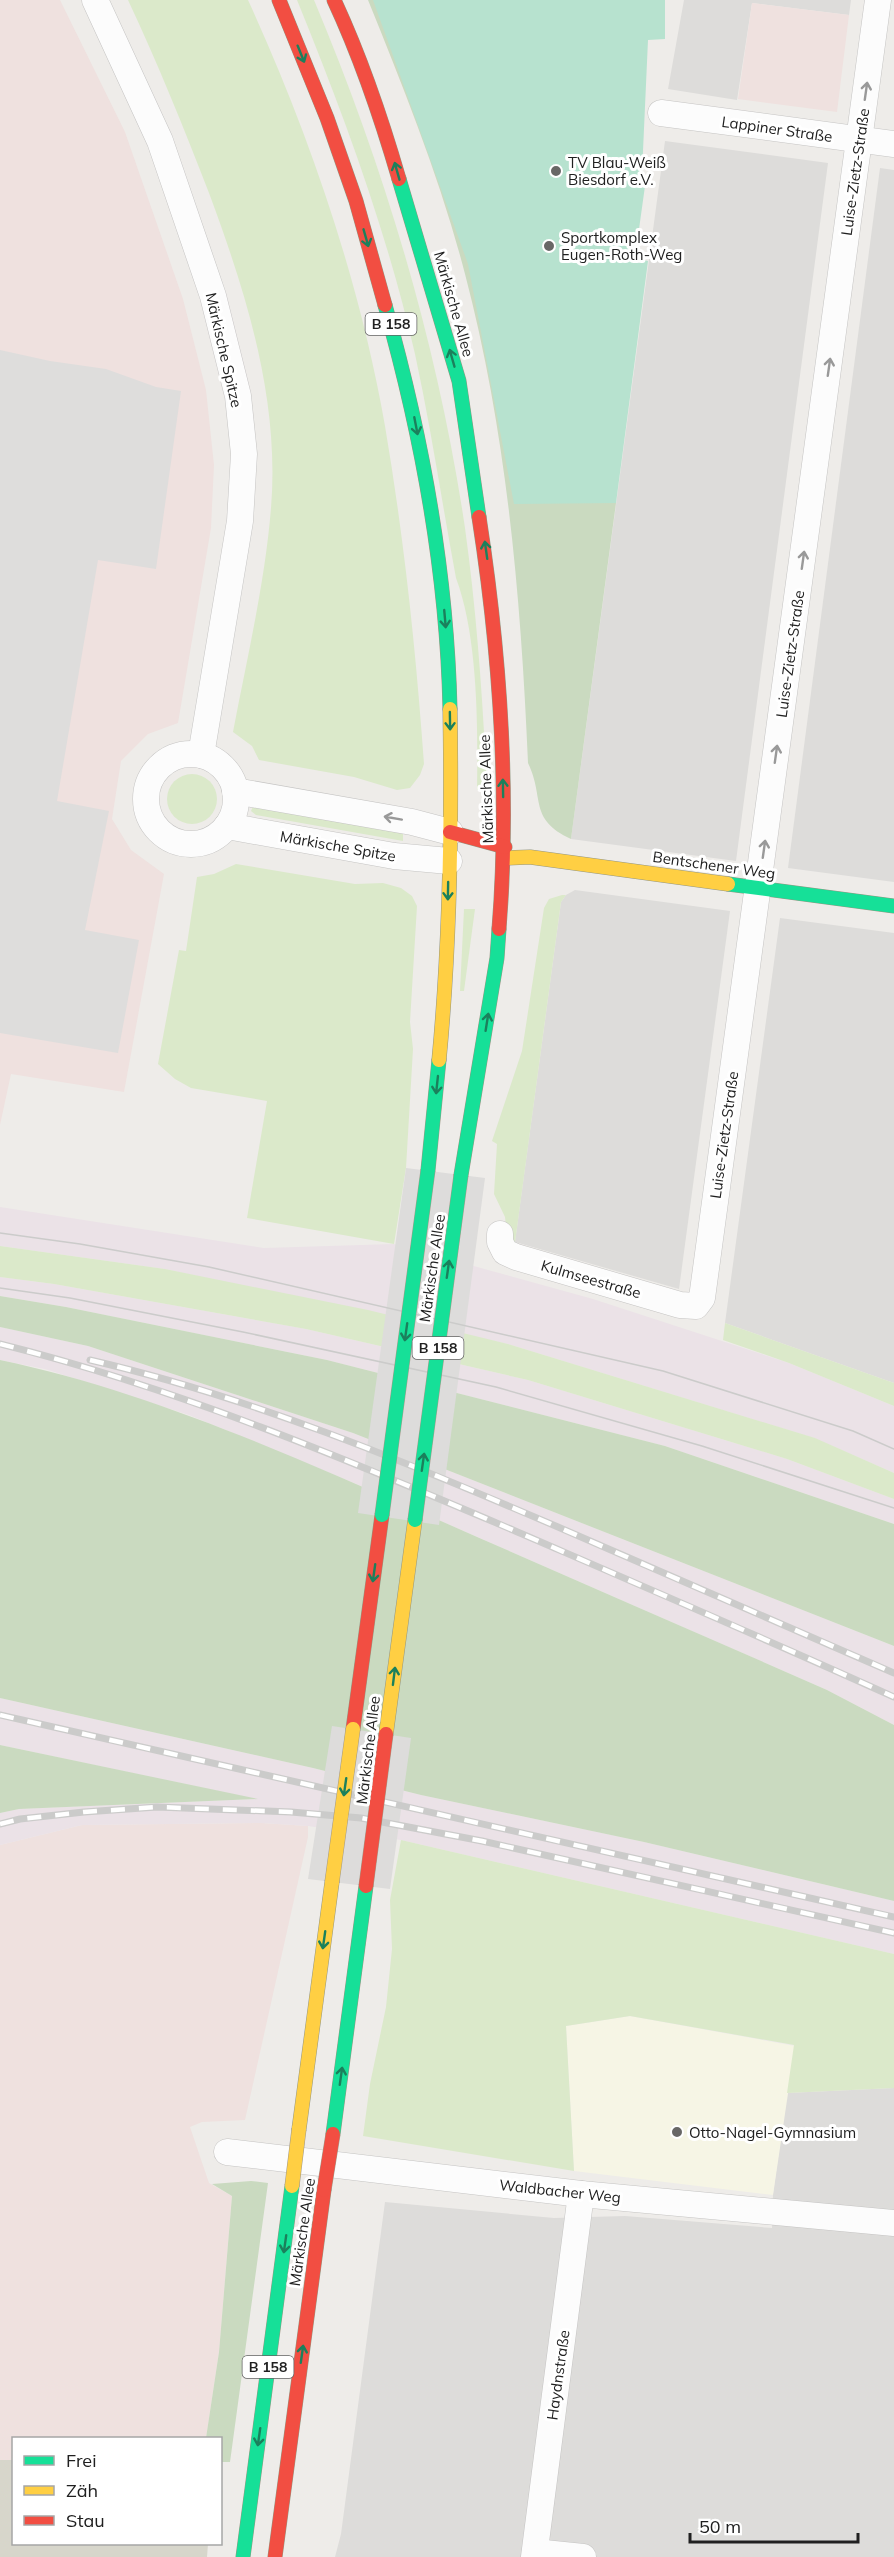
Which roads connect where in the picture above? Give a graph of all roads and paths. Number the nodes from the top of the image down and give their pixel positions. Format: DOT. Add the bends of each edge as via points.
graph roads {
  1 [pos="95,0"];
  2 [pos="279,0"];
  3 [pos="334,0"];
  4 [pos="878,0"];
  5 [pos="661,113"];
  6 [pos="860,140"];
  7 [pos="894,144"];
  8 [pos="201,755"];
  9 [pos="235,791"];
  10 [pos="227,826"];
  11 [pos="450,832"];
  12 [pos="501,854"];
  13 [pos="454,860"];
  14 [pos="759,887"];
  15 [pos="894,906"];
  16 [pos="500,1234"];
  17 [pos="696,1306"];
  18 [pos="227,2152"];
  19 [pos="581,2194"];
  20 [pos="894,2223"];
  21 [pos="535,2555"];
  22 [pos="243,2557"];
  23 [pos="275,2557"];
  24 [pos="583,2557"];
  1 -- 8 [label="street, Märkische Spitze" via="160,141 213,296 238,396 244,454 240,521"];
  2 -- 11 [label="main road, Märkische Allee / B 158, one-way" via="356,201 414,416 441,578 448,652"];
  12 -- 3 [label="main road, Märkische Allee / B 158, one-way" via="503,757 493,608 459,381 381,117"];
  6 -- 4 [label="street, Luise-Zietz-Straße, one-way"];
  5 -- 6 [label="street, Lappiner Straße"];
  6 -- 7 [label="street, Lappiner Straße"];
  14 -- 6 [label="street, Luise-Zietz-Straße, one-way"];
  8 -- 9 [label="street" via="217,762 230,777"];
  8 -- 10 [label="street" via="183,754 165,762 152,775 146,794 147,811 155,828 186,844 217,836"];
  9 -- 10 [label="street" via="235,805"];
  11 -- 9 [label="street, one-way"];
  10 -- 13 [label="street, Märkische Spitze" via="394,856"];
  11 -- 12 [label="main road, Bentschener Weg"];
  11 -- 13 [label="main road, Märkische Allee / B 158"];
  12 -- 14 [label="main road, Bentschener Weg"];
  23 -- 12 [label="main road, Märkische Allee / B 158, one-way, bridge" via="461,1175 497,958"];
  13 -- 22 [label="main road, Märkische Allee / B 158, one-way, bridge" via="428,1170"];
  14 -- 15 [label="main road, Bentschener Weg"];
  14 -- 17 [label="street, Luise-Zietz-Straße" via="702,1298"];
  16 -- 17 [label="street, Kulmseestraße" via="505,1252 516,1257 680,1305"];
  18 -- 19 [label="street, Waldbacher Weg"];
  19 -- 20 [label="street, Waldbacher Weg"];
  19 -- 21 [label="street, Haydnstraße"];
  21 -- 24 [label="street"];
}
